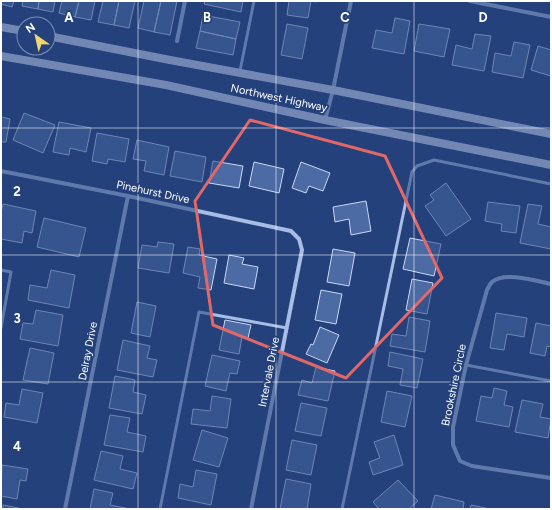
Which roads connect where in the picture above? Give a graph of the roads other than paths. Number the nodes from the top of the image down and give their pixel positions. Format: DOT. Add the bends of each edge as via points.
graph roads {
  1 [pos="185,1"];
  2 [pos="254,1"];
  3 [pos="351,1"];
  4 [pos="470,1"];
  5 [pos="551,17"];
  6 [pos="1,27"];
  7 [pos="16,30"];
  8 [pos="56,38"];
  9 [pos="177,41"];
  10 [pos="1,56"];
  11 [pos="240,73"];
  12 [pos="333,90"];
  13 [pos="325,120"];
  14 [pos="551,134"];
  15 [pos="551,165"];
  16 [pos="1,171"];
  17 [pos="551,184"];
  18 [pos="128,196"];
  19 [pos="299,239"];
  20 [pos="1,270"];
  21 [pos="551,284"];
  22 [pos="1,328"];
  23 [pos="287,328"];
  24 [pos="466,365"];
  25 [pos="551,381"];
  26 [pos="551,478"];
  27 [pos="65,509"];
  28 [pos="160,509"];
  29 [pos="251,509"];
  30 [pos="342,509"];
  1 -- 9 [label="street"];
  2 -- 11 [label="lane"];
  3 -- 12 [label="street"];
  4 -- 5 [label="street"];
  6 -- 7 [label="main road"];
  8 -- 11 [label="main road, Northwest Highway"];
  10 -- 13 [label="main road, Northwest Highway" via="166,85"];
  11 -- 12 [label="main road, Northwest Highway"];
  12 -- 13 [label="street"];
  12 -- 14 [label="main road, Northwest Highway"];
  13 -- 15 [label="main road, Northwest Highway"];
  16 -- 18 [label="street, Pinehurst Drive"];
  17 -- 30 [label="lane" via="434,160 417,166 412,172"];
  18 -- 19 [label="street, Pinehurst Drive" via="291,231"];
  18 -- 27 [label="street, Delray Drive"];
  19 -- 23 [label="street, Intervale Drive" via="302,250"];
  20 -- 22 [label="lane" via="11,272"];
  21 -- 24 [label="street, Brookshire Circle" via="522,278 502,278 493,281 487,290"];
  23 -- 28 [label="lane" via="199,312"];
  23 -- 29 [label="street, Intervale Drive"];
  24 -- 25 [label="lane"];
  24 -- 26 [label="street, Brookshire Circle" via="453,427 453,445 460,460 472,466"];
}
